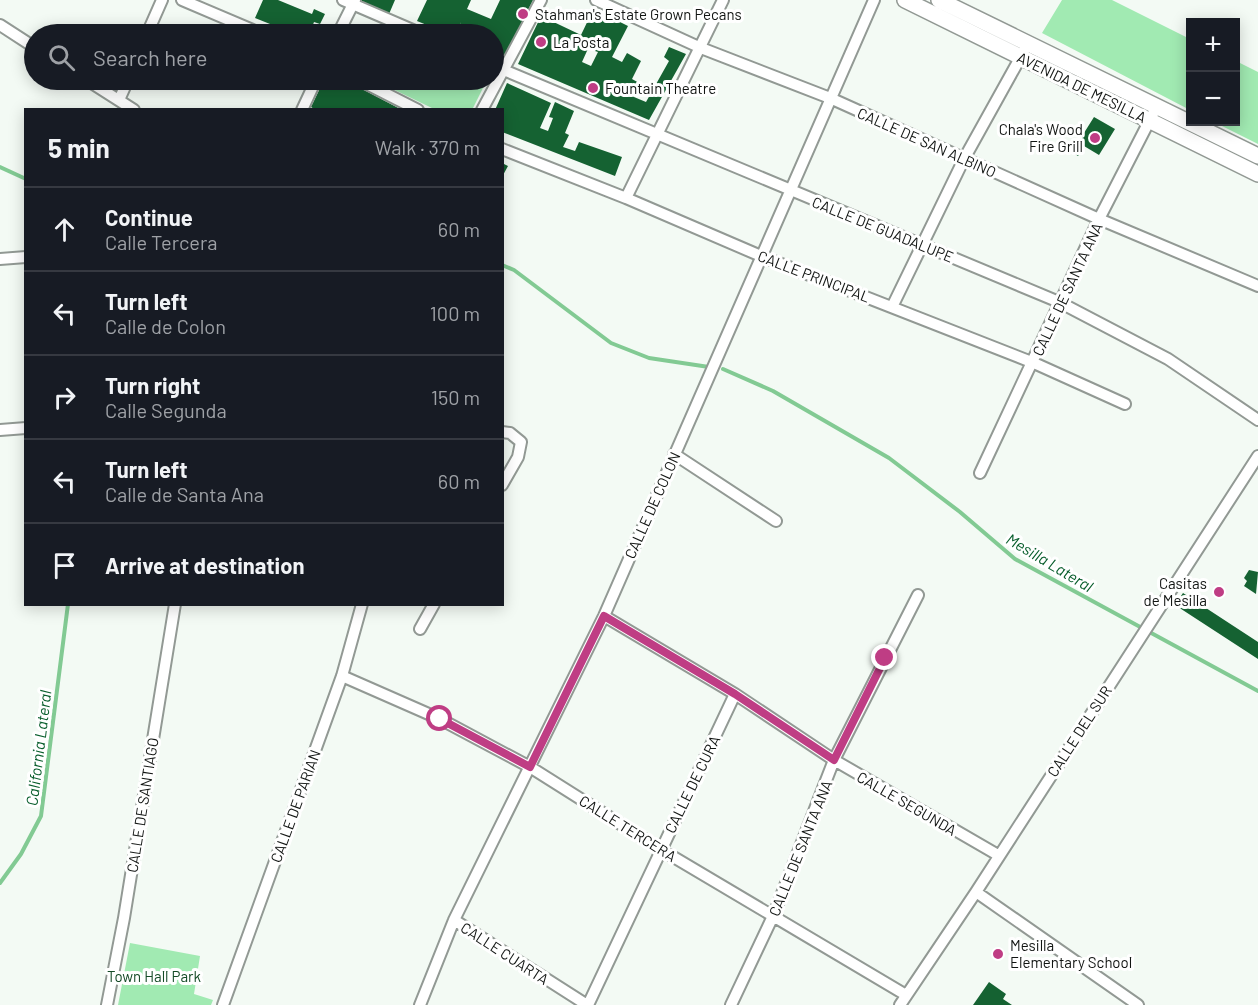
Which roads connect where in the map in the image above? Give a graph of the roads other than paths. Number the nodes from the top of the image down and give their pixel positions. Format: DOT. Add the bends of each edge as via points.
graph roads {
  1 [pos="162,0"];
  2 [pos="182,0"];
  3 [pos="541,0"];
  4 [pos="596,0"];
  5 [pos="723,0"];
  6 [pos="874,0"];
  7 [pos="905,0"];
  8 [pos="939,0"];
  9 [pos="350,1"];
  10 [pos="151,24"];
  11 [pos="238,24"];
  12 [pos="342,24"];
  13 [pos="400,24"];
  14 [pos="0,25"];
  15 [pos="24,40"];
  16 [pos="701,48"];
  17 [pos="1024,50"];
  18 [pos="504,59"];
  19 [pos="504,71"];
  20 [pos="103,90"];
  21 [pos="124,90"];
  22 [pos="311,90"];
  23 [pos="379,90"];
  24 [pos="490,90"];
  25 [pos="830,98"];
  26 [pos="119,100"];
  27 [pos="1157,106"];
  28 [pos="131,108"];
  29 [pos="303,108"];
  30 [pos="414,108"];
  31 [pos="484,108"];
  32 [pos="1149,120"];
  33 [pos="657,135"];
  34 [pos="504,150"];
  35 [pos="1258,156"];
  36 [pos="964,159"];
  37 [pos="1258,174"];
  38 [pos="789,192"];
  39 [pos="626,198"];
  40 [pos="1099,219"];
  41 [pos="921,244"];
  42 [pos="761,256"];
  43 [pos="24,257"];
  44 [pos="0,259"];
  45 [pos="1258,286"];
  46 [pos="1059,302"];
  47 [pos="892,307"];
  48 [pos="1034,363"];
  49 [pos="1125,404"];
  50 [pos="1258,420"];
  51 [pos="24,428"];
  52 [pos="0,430"];
  53 [pos="506,433"];
  54 [pos="674,454"];
  55 [pos="1258,456"];
  56 [pos="980,473"];
  57 [pos="504,482"];
  58 [pos="776,521"];
  59 [pos="918,595"];
  60 [pos="175,606"];
  61 [pos="361,606"];
  62 [pos="433,606"];
  63 [pos="604,616"];
  64 [pos="420,630"];
  65 [pos="342,675"];
  66 [pos="735,694"];
  67 [pos="834,760"];
  68 [pos="530,767"];
  69 [pos="660,849"];
  70 [pos="998,855"];
  71 [pos="976,892"];
  72 [pos="774,914"];
  73 [pos="454,920"];
  74 [pos="906,995"];
  75 [pos="107,1005"];
  76 [pos="223,1005"];
  77 [pos="420,1005"];
  78 [pos="587,1005"];
  79 [pos="732,1005"];
  80 [pos="900,1005"];
  81 [pos="1138,1005"];
  1 -- 10 [label="street"];
  2 -- 11 [label="street"];
  3 -- 18 [label="street"];
  4 -- 16 [label="street, CALLE DE SAN ALBINO"];
  5 -- 16 [label="street"];
  6 -- 25 [label="street, CALLE DE COLON"];
  7 -- 17 [label="main road, AVENIDA DE MESILLA"];
  8 -- 17 [label="main road, AVENIDA DE MESILLA"];
  9 -- 12 [label="street"];
  9 -- 13 [label="street"];
  14 -- 15 [label="street"];
  16 -- 25 [label="street, CALLE DE SAN ALBINO"];
  16 -- 33 [label="street"];
  17 -- 27 [label="main road, AVENIDA DE MESILLA"];
  17 -- 32 [label="main road, AVENIDA DE MESILLA"];
  17 -- 36 [label="street"];
  19 -- 33 [label="street, CALLE DE GUADALUPE"];
  20 -- 26 [label="street"];
  21 -- 26 [label="street"];
  22 -- 29 [label="street"];
  23 -- 30 [label="street"];
  24 -- 31 [label="street"];
  25 -- 36 [label="street, CALLE DE SAN ALBINO"];
  25 -- 38 [label="street, CALLE DE COLON"];
  26 -- 28 [label="street"];
  27 -- 32 [label="street, CALLE DE SANTA ANA"];
  27 -- 35 [label="main road, AVENIDA DE MESILLA"];
  32 -- 37 [label="main road, AVENIDA DE MESILLA"];
  32 -- 40 [label="street, CALLE DE SANTA ANA"];
  33 -- 38 [label="street, CALLE DE GUADALUPE"];
  33 -- 39 [label="street"];
  34 -- 39 [label="street, CALLE PRINCIPAL"];
  36 -- 40 [label="street, CALLE DE SAN ALBINO"];
  36 -- 41 [label="street"];
  38 -- 41 [label="street, CALLE DE GUADALUPE"];
  38 -- 42 [label="street, CALLE DE COLON"];
  39 -- 42 [label="street, CALLE PRINCIPAL"];
  40 -- 45 [label="street, CALLE DE SAN ALBINO"];
  40 -- 46 [label="street, CALLE DE SANTA ANA"];
  41 -- 46 [label="street, CALLE DE GUADALUPE"];
  41 -- 47 [label="street"];
  42 -- 47 [label="street, CALLE PRINCIPAL"];
  42 -- 54 [label="street, CALLE DE COLON"];
  43 -- 44 [label="street"];
  46 -- 48 [label="street, CALLE DE SANTA ANA"];
  46 -- 50 [label="street, CALLE DE GUADALUPE" via="1168,359"];
  47 -- 48 [label="street, CALLE PRINCIPAL"];
  48 -- 49 [label="street, CALLE PRINCIPAL"];
  48 -- 56 [label="street, CALLE DE SANTA ANA"];
  51 -- 52 [label="street"];
  53 -- 57 [label="street" via="522,442"];
  54 -- 58 [label="street"];
  54 -- 63 [label="street, CALLE DE COLON"];
  55 -- 70 [label="street, CALLE DEL SUR"];
  59 -- 67 [label="street, CALLE DE SANTA ANA"];
  60 -- 75 [label="street, CALLE DE SANTIAGO"];
  61 -- 65 [label="street, CALLE DE PARIAN"];
  62 -- 64 [label="street"];
  63 -- 66 [label="street, CALLE SEGUNDA"];
  63 -- 68 [label="street, CALLE DE COLON"];
  65 -- 68 [label="street, CALLE TERCERA" via="440,719"];
  65 -- 76 [label="street, CALLE DE PARIAN"];
  66 -- 67 [label="street, CALLE SEGUNDA"];
  66 -- 69 [label="street, CALLE DE CURA"];
  67 -- 70 [label="street, CALLE SEGUNDA"];
  67 -- 72 [label="street, CALLE DE SANTA ANA"];
  68 -- 69 [label="street, CALLE TERCERA"];
  68 -- 73 [label="street, CALLE DE COLON"];
  69 -- 72 [label="street, CALLE TERCERA"];
  69 -- 78 [label="street, CALLE DE CURA"];
  70 -- 71 [label="street, CALLE DEL SUR"];
  71 -- 74 [label="street, CALLE DEL SUR"];
  71 -- 81 [label="street"];
  72 -- 74 [label="street, CALLE TERCERA"];
  72 -- 79 [label="street, CALLE DE SANTA ANA"];
  73 -- 77 [label="street, CALLE DE COLON"];
  73 -- 78 [label="street, CALLE CUARTA"];
  74 -- 80 [label="street, CALLE DEL SUR"];
}
